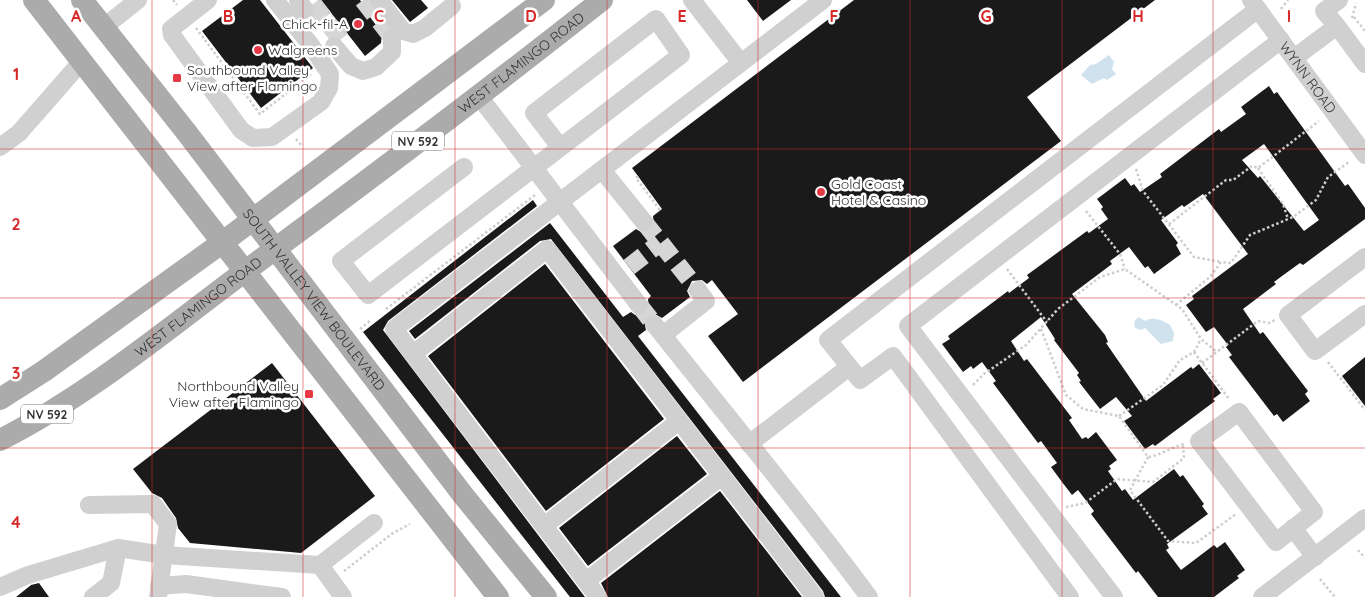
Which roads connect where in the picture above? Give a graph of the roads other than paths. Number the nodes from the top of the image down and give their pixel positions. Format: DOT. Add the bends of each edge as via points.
graph roads {
  1 [pos="34,0"];
  2 [pos="82,0"];
  3 [pos="138,0"];
  4 [pos="208,0"];
  5 [pos="275,0"];
  6 [pos="378,0"];
  7 [pos="544,0"];
  8 [pos="602,0"];
  9 [pos="692,0"];
  10 [pos="823,0"];
  11 [pos="1339,0"];
  12 [pos="454,2"];
  13 [pos="1254,4"];
  14 [pos="1337,26"];
  15 [pos="104,27"];
  16 [pos="392,37"];
  17 [pos="1281,40"];
  18 [pos="341,41"];
  19 [pos="1294,58"];
  20 [pos="82,61"];
  21 [pos="741,63"];
  22 [pos="1365,64"];
  23 [pos="478,96"];
  24 [pos="0,146"];
  25 [pos="560,147"];
  26 [pos="1357,158"];
  27 [pos="464,167"];
  28 [pos="534,167"];
  29 [pos="602,170"];
  30 [pos="560,202"];
  31 [pos="253,219"];
  32 [pos="644,222"];
  33 [pos="223,242"];
  34 [pos="276,249"];
  35 [pos="1365,257"];
  36 [pos="246,271"];
  37 [pos="698,290"];
  38 [pos="639,305"];
  39 [pos="1365,314"];
  40 [pos="413,354"];
  41 [pos="849,367"];
  42 [pos="0,399"];
  43 [pos="679,421"];
  44 [pos="0,440"];
  45 [pos="749,444"];
  46 [pos="722,476"];
  47 [pos="89,505"];
  48 [pos="1365,518"];
  49 [pos="374,523"];
  50 [pos="544,526"];
  51 [pos="1293,528"];
  52 [pos="118,548"];
  53 [pos="164,555"];
  54 [pos="188,556"];
  55 [pos="1314,556"];
  56 [pos="320,565"];
  57 [pos="586,581"];
  58 [pos="186,584"];
  59 [pos="0,586"];
  60 [pos="110,590"];
  61 [pos="159,591"];
  62 [pos="338,591"];
  63 [pos="93,597"];
  64 [pos="282,597"];
  65 [pos="498,597"];
  66 [pos="546,597"];
  67 [pos="598,597"];
  68 [pos="816,597"];
  69 [pos="869,597"];
  70 [pos="1070,597"];
  71 [pos="1114,597"];
  72 [pos="1262,597"];
  1 -- 20 [label="main road"];
  2 -- 15 [label="main road, SOUTH VALLEY VIEW BOULEVARD"];
  3 -- 15 [label="street"];
  4 -- 5 [label="street" via="171,29 172,35 241,130 253,138 266,139 321,102 329,88 330,74"];
  6 -- 12 [label="street" via="403,31 412,34 425,28"];
  7 -- 31 [label="main road, NV 592"];
  8 -- 23 [label="main road, WEST FLAMINGO ROAD / NV 592"];
  9 -- 21 [label="street"];
  10 -- 21 [label="street"];
  11 -- 14 [label="street" via="1324,11"];
  13 -- 17 [label="street, WYNN ROAD"];
  13 -- 41 [label="street" via="828,340"];
  14 -- 19 [label="street"];
  14 -- 22 [label="street"];
  15 -- 31 [label="main road, SOUTH VALLEY VIEW BOULEVARD"];
  16 -- 18 [label="street" via="392,52 376,67 363,71 351,66 348,49"];
  17 -- 19 [label="street, WYNN ROAD"];
  17 -- 71 [label="street" via="908,326"];
  19 -- 26 [label="street, WYNN ROAD"];
  20 -- 24 [label="street" via="19,133"];
  20 -- 33 [label="main road"];
  21 -- 29 [label="street"];
  23 -- 28 [label="street"];
  23 -- 34 [label="main road, WEST FLAMINGO ROAD / NV 592"];
  25 -- 25 [label="street" via="534,113 656,19 682,55"];
  25 -- 28 [label="street"];
  27 -- 28 [label="street" via="341,260 368,296"];
  28 -- 30 [label="street"];
  29 -- 30 [label="street"];
  29 -- 32 [label="street"];
  30 -- 38 [label="street" via="622,271"];
  30 -- 40 [label="street" via="394,329"];
  31 -- 33 [label="main road, NV 592"];
  31 -- 34 [label="main road, SOUTH VALLEY VIEW BOULEVARD"];
  33 -- 36 [label="main road"];
  33 -- 42 [label="main road, NV 592"];
  34 -- 36 [label="main road, WEST FLAMINGO ROAD / NV 592"];
  34 -- 66 [label="main road, SOUTH VALLEY VIEW BOULEVARD" via="463,495"];
  35 -- 39 [label="street" via="1288,315 1315,351"];
  36 -- 44 [label="main road, WEST FLAMINGO ROAD / NV 592" via="92,386"];
  36 -- 65 [label="main road"];
  37 -- 45 [label="street" via="706,301 659,330"];
  40 -- 43 [label="street" via="546,249"];
  40 -- 50 [label="street"];
  41 -- 45 [label="street"];
  41 -- 70 [label="street" via="860,380 892,356"];
  43 -- 46 [label="street"];
  43 -- 50 [label="street"];
  45 -- 69 [label="street" via="790,492"];
  46 -- 57 [label="street"];
  46 -- 68 [label="street"];
  47 -- 53 [label="street" via="153,504 168,524"];
  48 -- 55 [label="street"];
  49 -- 56 [label="street"];
  50 -- 57 [label="street"];
  51 -- 51 [label="street" via="1314,512 1239,412 1191,443 1248,505 1276,542"];
  51 -- 55 [label="street"];
  52 -- 53 [label="street"];
  52 -- 59 [label="street"];
  52 -- 60 [label="street"];
  53 -- 54 [label="street"];
  53 -- 61 [label="street"];
  54 -- 56 [label="street"];
  54 -- 58 [label="street"];
  55 -- 72 [label="street"];
  56 -- 62 [label="street"];
  57 -- 67 [label="street"];
  58 -- 61 [label="street"];
  58 -- 64 [label="street"];
  60 -- 63 [label="street"];
}
